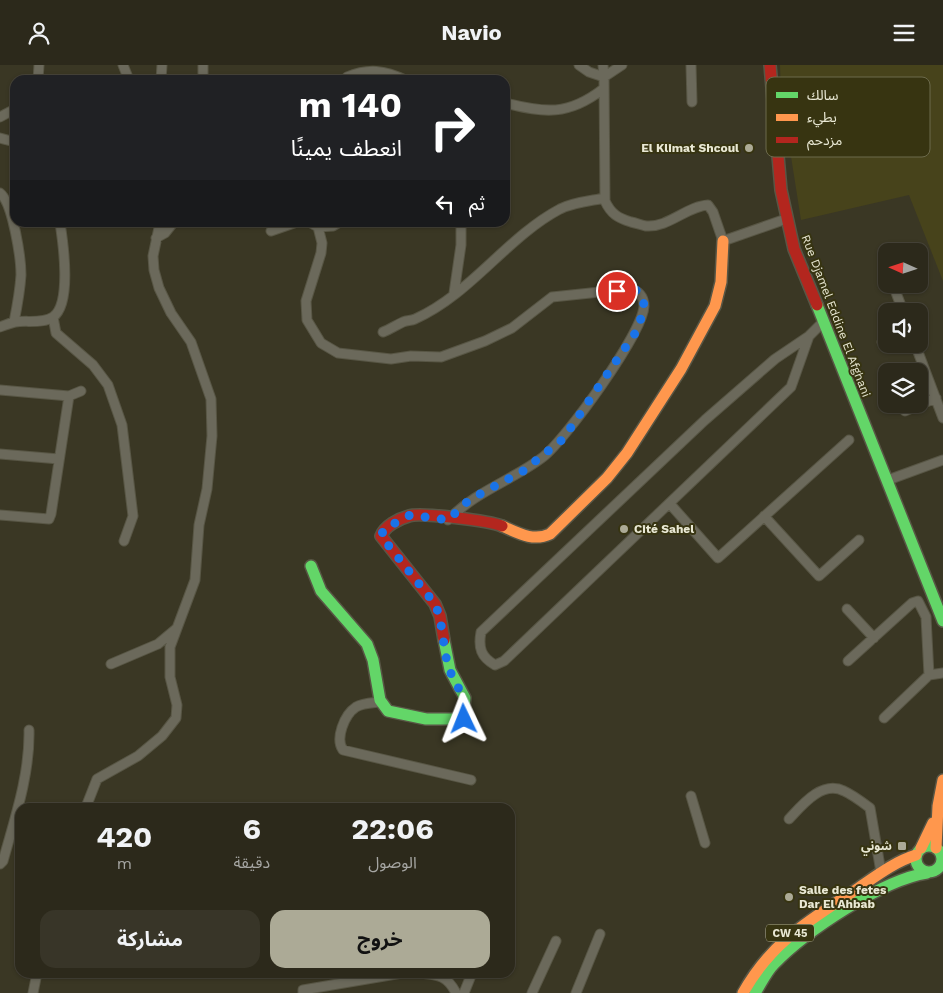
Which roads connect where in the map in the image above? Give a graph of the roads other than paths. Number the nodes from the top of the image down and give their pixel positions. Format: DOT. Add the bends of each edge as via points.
graph roads {
  1 [pos="579,65"];
  2 [pos="603,65"];
  3 [pos="622,65"];
  4 [pos="691,65"];
  5 [pos="352,75"];
  6 [pos="394,75"];
  7 [pos="604,77"];
  8 [pos="603,89"];
  9 [pos="692,102"];
  10 [pos="510,104"];
  11 [pos="777,157"];
  12 [pos="0,193"];
  13 [pos="605,198"];
  14 [pos="10,213"];
  15 [pos="786,219"];
  16 [pos="13,227"];
  17 [pos="60,227"];
  18 [pos="159,227"];
  19 [pos="170,227"];
  20 [pos="282,227"];
  21 [pos="315,227"];
  22 [pos="461,227"];
  23 [pos="271,231"];
  24 [pos="156,238"];
  25 [pos="723,241"];
  26 [pos="454,293"];
  27 [pos="53,317"];
  28 [pos="14,322"];
  29 [pos="822,323"];
  30 [pos="0,327"];
  31 [pos="383,331"];
  32 [pos="810,336"];
  33 [pos="918,353"];
  34 [pos="0,390"];
  35 [pos="81,391"];
  36 [pos="69,396"];
  37 [pos="936,398"];
  38 [pos="928,401"];
  39 [pos="943,417"];
  40 [pos="849,439"];
  41 [pos="0,453"];
  42 [pos="59,459"];
  43 [pos="943,460"];
  44 [pos="888,480"];
  45 [pos="670,504"];
  46 [pos="0,515"];
  47 [pos="764,517"];
  48 [pos="448,520"];
  49 [pos="859,540"];
  50 [pos="124,541"];
  51 [pos="311,566"];
  52 [pos="847,609"];
  53 [pos="943,621"];
  54 [pos="178,627"];
  55 [pos="874,638"];
  56 [pos="848,661"];
  57 [pos="111,664"];
  58 [pos="943,673"];
  59 [pos="929,675"];
  60 [pos="380,702"];
  61 [pos="884,718"];
  62 [pos="29,730"];
  63 [pos="471,780"];
  64 [pos="943,780"];
  65 [pos="691,796"];
  66 [pos="19,803"];
  67 [pos="88,803"];
  68 [pos="938,806"];
  69 [pos="15,817"];
  70 [pos="789,819"];
  71 [pos="705,843"];
  72 [pos="939,848"];
  73 [pos="919,852"];
  74 [pos="0,864"];
  75 [pos="941,867"];
  76 [pos="881,873"];
  77 [pos="927,873"];
  78 [pos="858,895"];
  79 [pos="600,934"];
  80 [pos="556,941"];
  81 [pos="36,978"];
  82 [pos="373,978"];
  83 [pos="443,978"];
  84 [pos="470,978"];
  85 [pos="33,993"];
  86 [pos="302,993"];
  87 [pos="456,993"];
  88 [pos="464,993"];
  89 [pos="532,993"];
  90 [pos="576,993"];
  91 [pos="743,993"];
  92 [pos="755,993"];
  1 -- 7 [label="street"];
  2 -- 7 [label="street"];
  3 -- 7 [label="street"];
  4 -- 9 [label="street"];
  5 -- 6 [label="street" via="364,70"];
  7 -- 8 [label="street"];
  8 -- 10 [label="street" via="566,108 551,111"];
  8 -- 13 [label="street"];
  11 -- 15 [label="main road, Rue Djamel Eddine El Afghani"];
  12 -- 14 [label="street" via="6,199"];
  13 -- 25 [label="street" via="610,211 618,218 647,226 708,205"];
  13 -- 26 [label="street" via="574,204 555,213"];
  15 -- 25 [label="street"];
  15 -- 29 [label="main road, Rue Djamel Eddine El Afghani"];
  16 -- 28 [label="street" via="20,259 20,290"];
  17 -- 27 [label="street" via="64,276 62,299"];
  18 -- 24 [label="street"];
  19 -- 24 [label="street"];
  20 -- 23 [label="street"];
  21 -- 48 [label="street" via="322,243 306,301 307,320 321,343 338,353 391,359 441,357 512,328 552,297 628,289 636,290 643,297 644,307 638,329 563,439 523,471 469,500"];
  22 -- 26 [label="street"];
  24 -- 54 [label="street" via="153,263 159,288 191,342 211,399 212,436 195,580"];
  25 -- 48 [label="main road" via="722,283 704,330 627,453 607,478 542,538 532,538 482,521"];
  26 -- 31 [label="street" via="414,320"];
  27 -- 28 [label="street"];
  27 -- 50 [label="street" via="56,333 93,365 108,385 122,425 133,516"];
  28 -- 30 [label="street"];
  29 -- 32 [label="street"];
  29 -- 44 [label="main road, Rue Djamel Eddine El Afghani"];
  32 -- 45 [label="street" via="791,387"];
  32 -- 45 [label="street" via="775,359 705,420 481,632 479,644 484,659 495,665 504,661"];
  33 -- 37 [label="street"];
  34 -- 36 [label="street"];
  35 -- 36 [label="street"];
  36 -- 42 [label="street"];
  37 -- 38 [label="street"];
  37 -- 39 [label="street"];
  40 -- 47 [label="street"];
  41 -- 42 [label="street"];
  42 -- 46 [label="street" via="49,519"];
  43 -- 44 [label="street"];
  44 -- 53 [label="main road, Rue Djamel Eddine El Afghani"];
  45 -- 47 [label="street" via="718,558"];
  47 -- 49 [label="street" via="819,576"];
  48 -- 60 [label="main road" via="410,515 384,529 381,536 437,610 450,671 465,698 464,719 442,722 389,711"];
  51 -- 60 [label="main road" via="320,589 355,628 371,653"];
  52 -- 55 [label="street"];
  54 -- 57 [label="street" via="158,644"];
  54 -- 67 [label="street" via="170,647 170,677 177,705 176,718 162,736 138,756 97,779"];
  55 -- 56 [label="street"];
  55 -- 59 [label="street" via="918,601 926,617"];
  58 -- 59 [label="street"];
  59 -- 61 [label="street"];
  60 -- 63 [label="street" via="355,708 347,718 339,737 343,750"];
  62 -- 66 [label="street" via="30,750"];
  64 -- 68 [label="main road"];
  65 -- 71 [label="street"];
  68 -- 72 [label="main road"];
  68 -- 73 [label="main road"];
  69 -- 74 [label="street"];
  70 -- 76 [label="street" via="809,797 828,789 842,790 870,808"];
  72 -- 73 [label="main road" via="928,846"];
  72 -- 75 [label="main road" via="943,860"];
  73 -- 76 [label="main road, CW 45"];
  73 -- 77 [label="main road" via="917,864"];
  75 -- 77 [label="main road"];
  76 -- 78 [label="main road, CW 45"];
  77 -- 78 [label="main road, CW 45"];
  78 -- 91 [label="main road, CW 45" via="782,939 760,964"];
  78 -- 92 [label="main road" via="789,949 773,965"];
  79 -- 90 [label="street"];
  80 -- 89 [label="street"];
  81 -- 85 [label="street"];
  82 -- 86 [label="street" via="303,990"];
  83 -- 87 [label="street" via="449,981"];
  84 -- 88 [label="street"];
}
